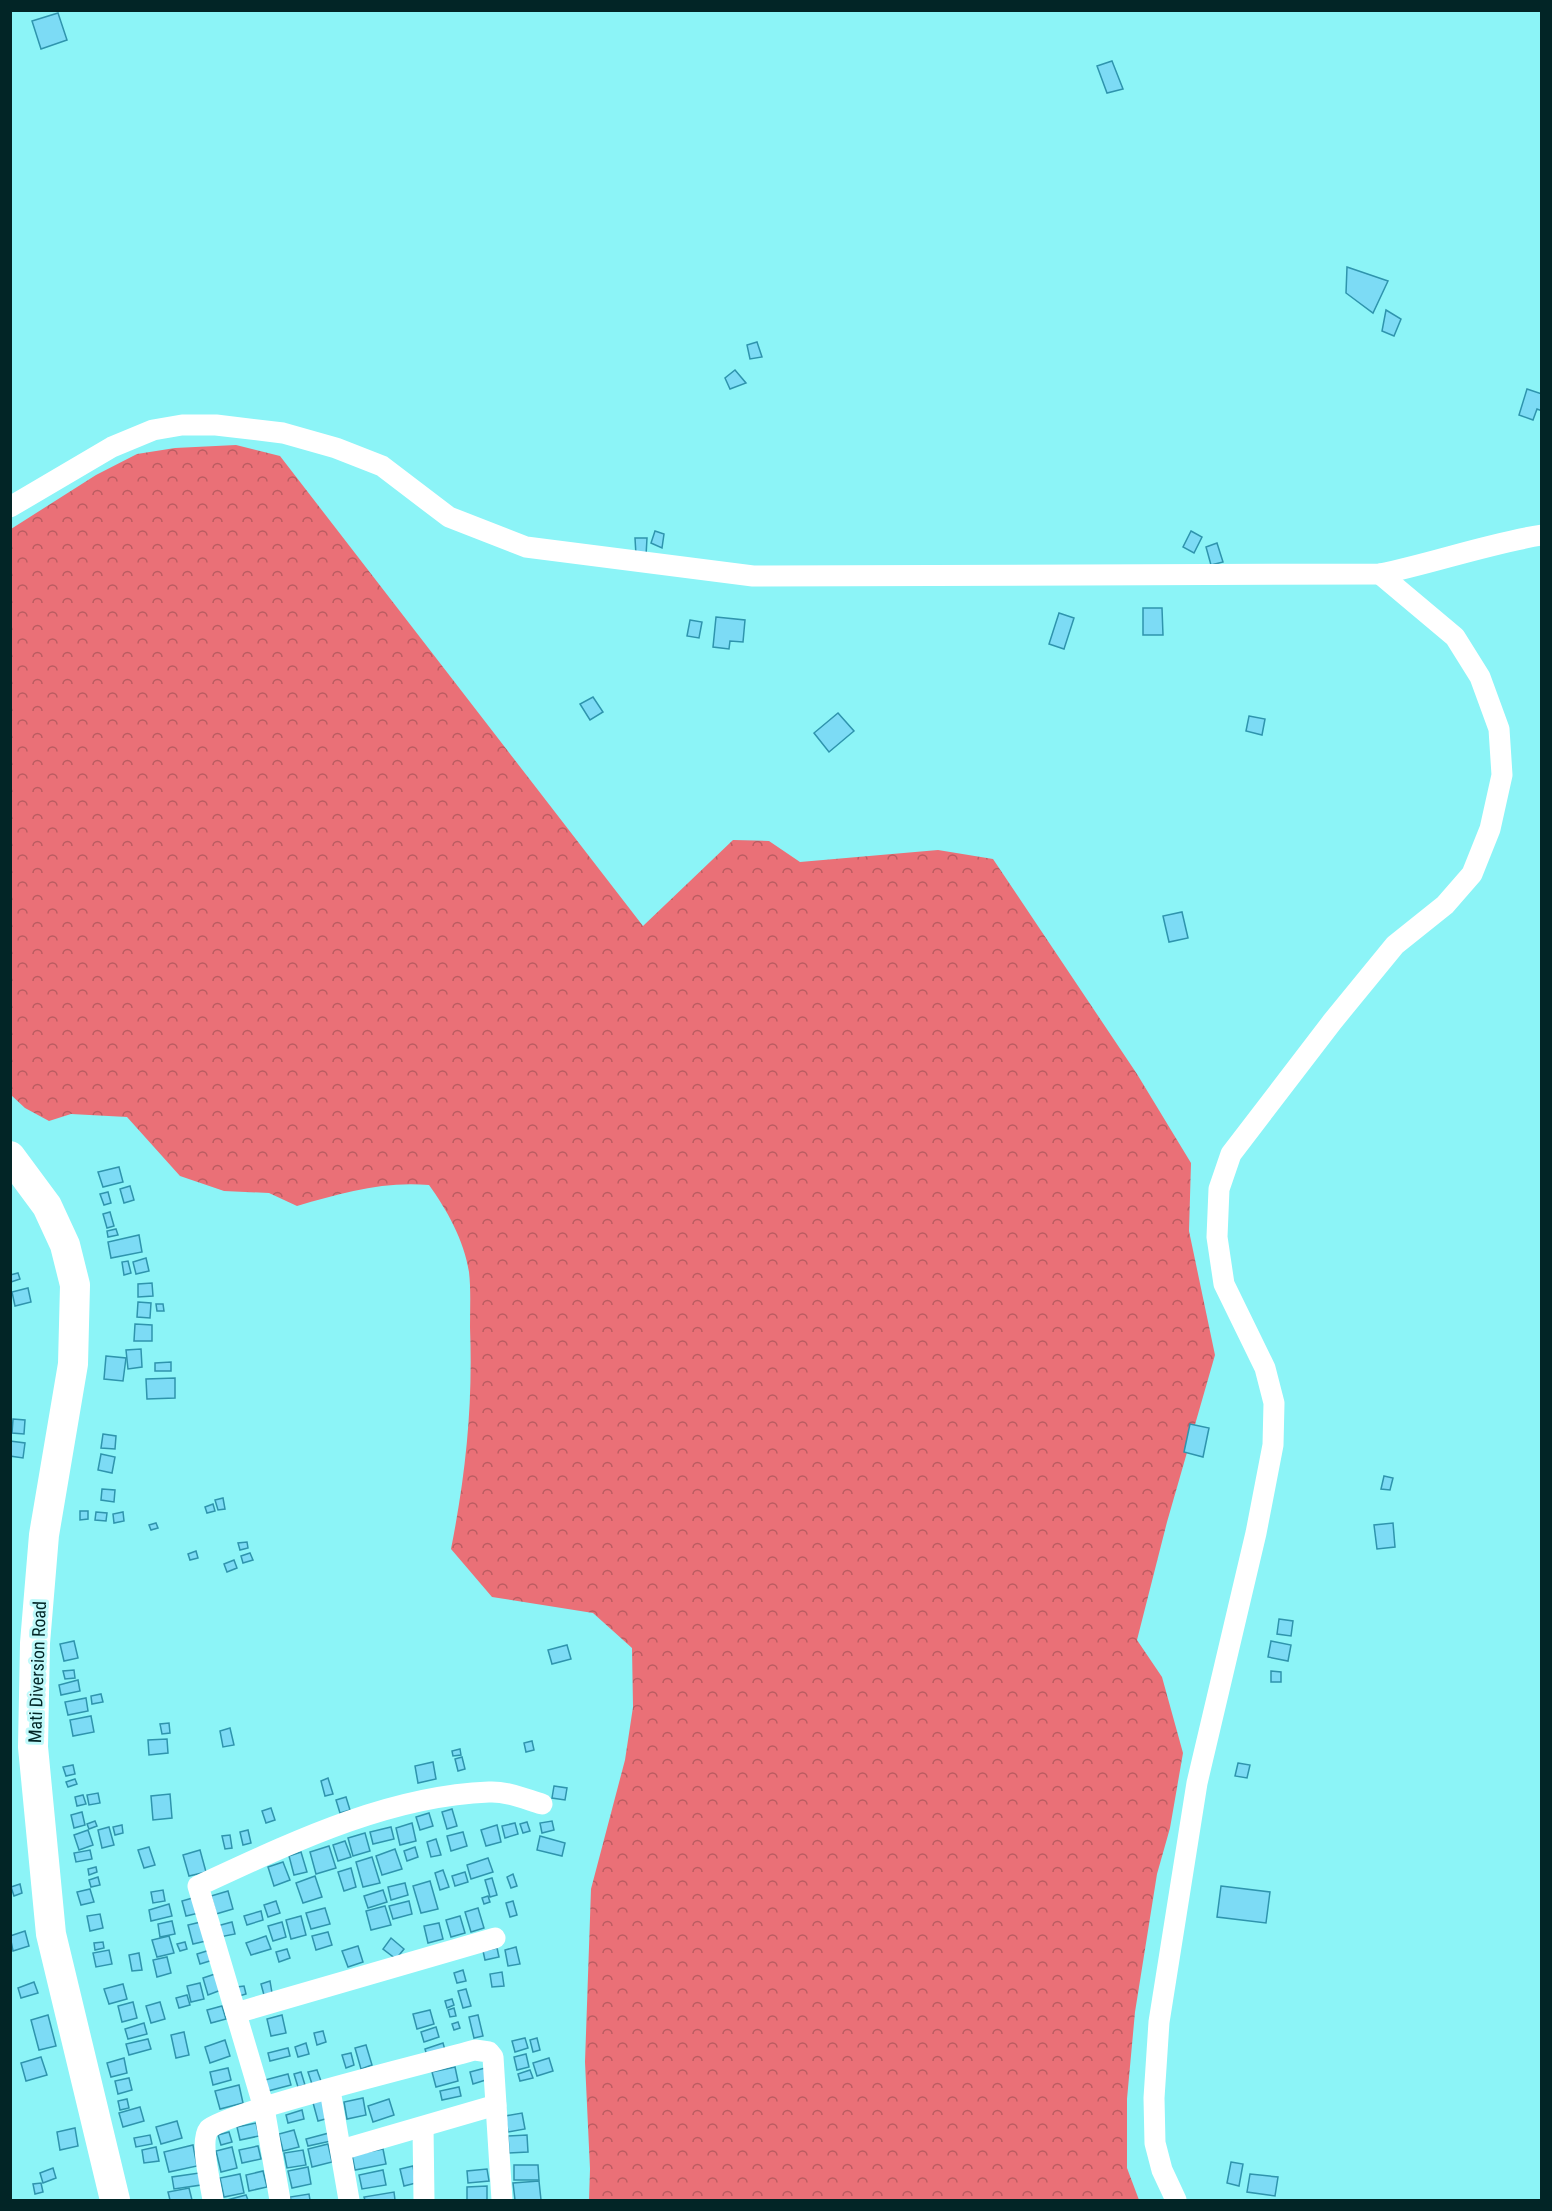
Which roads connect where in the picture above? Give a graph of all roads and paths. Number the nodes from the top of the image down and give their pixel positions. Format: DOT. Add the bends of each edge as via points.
graph roads {
  1 [pos="10,507"];
  2 [pos="1542,535"];
  3 [pos="1380,574"];
  4 [pos="10,1156"];
  5 [pos="542,1804"];
  6 [pos="495,1938"];
  7 [pos="236,2013"];
  8 [pos="330,2090"];
  9 [pos="496,2105"];
  10 [pos="264,2108"];
  11 [pos="423,2127"];
  12 [pos="341,2150"];
  13 [pos="115,2200"];
  14 [pos="213,2200"];
  15 [pos="280,2200"];
  16 [pos="349,2200"];
  17 [pos="424,2200"];
  18 [pos="502,2200"];
  19 [pos="1176,2200"];
  1 -- 3 [label="street" via="112,447 153,430 216,425 283,433 372,463 416,490 449,517 526,547 753,576"];
  2 -- 3 [label="street" via="1492,543"];
  3 -- 19 [label="street" via="1455,638 1480,677 1499,729 1502,775 1490,829 1472,874 1445,905 1395,945 1332,1022 1231,1154 1219,1189 1217,1237 1224,1284 1265,1368 1274,1403 1273,1445 1197,1783 1159,2022 1155,2143"];
  4 -- 13 [label="highway, Mati Diversion Road" via="47,1206 65,1245 75,1285 73,1364 44,1535 35,1643 33,1747 51,1934"];
  5 -- 7 [label="street" via="490,1791 389,1809 296,1841 198,1886"];
  6 -- 7 [label="street"];
  7 -- 10 [label="street"];
  8 -- 9 [label="street" via="481,2050 493,2057"];
  8 -- 10 [label="street"];
  8 -- 12 [label="street"];
  9 -- 11 [label="street"];
  9 -- 18 [label="street"];
  10 -- 14 [label="street" via="222,2121 208,2130 204,2144"];
  10 -- 15 [label="street"];
  11 -- 12 [label="street"];
  11 -- 17 [label="street"];
  12 -- 16 [label="street"];
}
